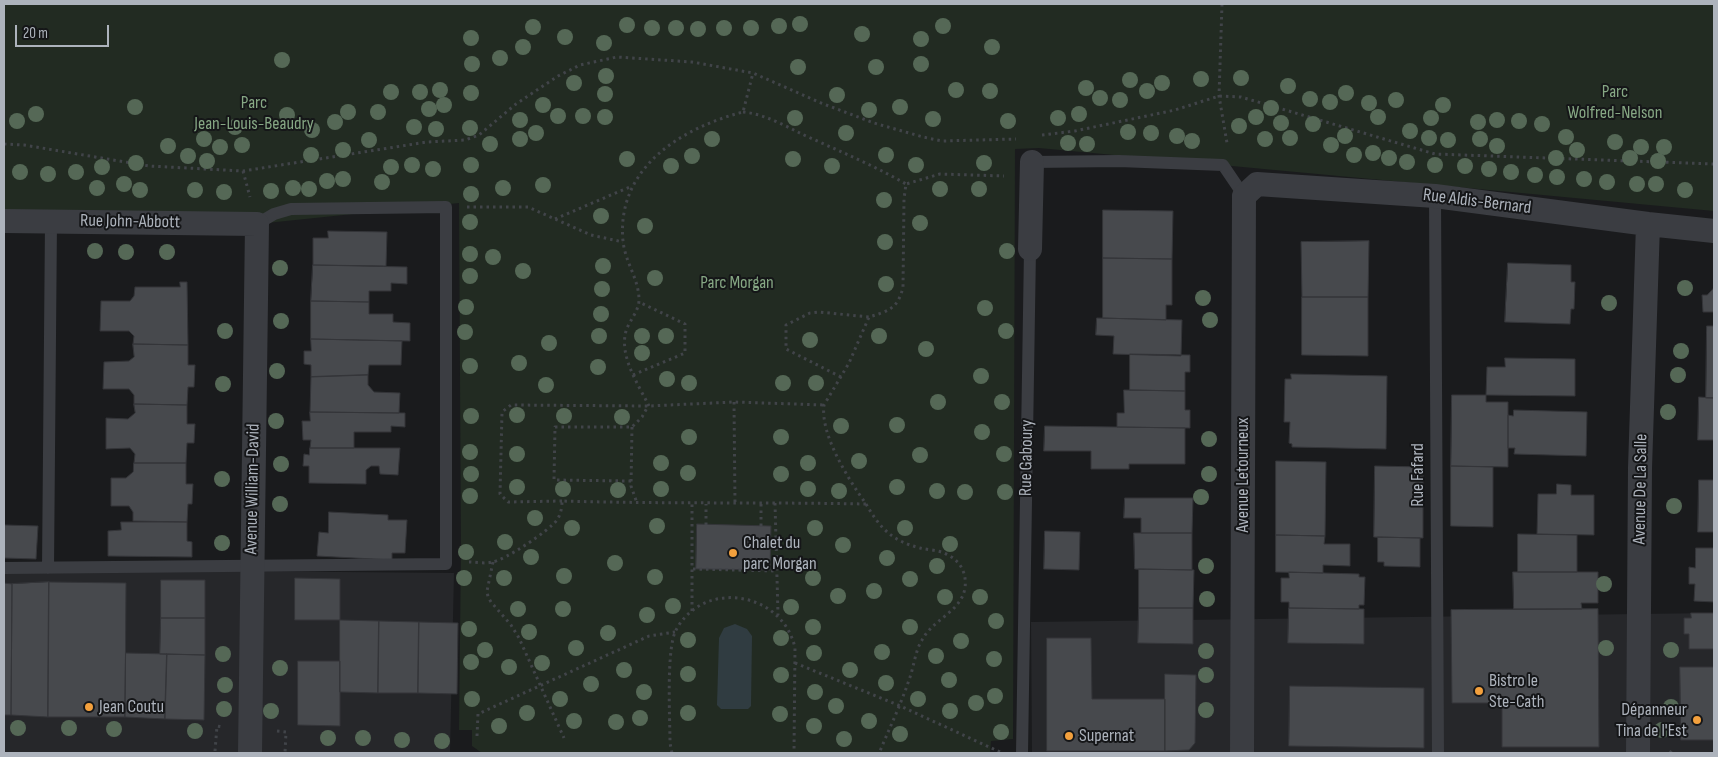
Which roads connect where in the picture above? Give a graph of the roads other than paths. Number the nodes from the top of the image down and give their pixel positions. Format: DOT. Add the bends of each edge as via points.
graph roads {
  1 [pos="1032,162"];
  2 [pos="1244,196"];
  3 [pos="1434,196"];
  4 [pos="4,220"];
  5 [pos="51,221"];
  6 [pos="257,224"];
  7 [pos="1648,224"];
  8 [pos="1714,231"];
  9 [pos="1030,249"];
  10 [pos="251,566"];
  11 [pos="4,568"];
  12 [pos="48,568"];
  13 [pos="250,753"];
  14 [pos="1022,753"];
  15 [pos="1242,753"];
  16 [pos="1438,753"];
  17 [pos="1638,753"];
  1 -- 2 [label="lane" via="1223,165"];
  1 -- 9 [label="street, Rue Gaboury"];
  2 -- 3 [label="street, Rue Aldis-Bernard" via="1257,184"];
  2 -- 15 [label="street, Avenue Letourneux"];
  3 -- 7 [label="street, Rue Aldis-Bernard"];
  3 -- 16 [label="lane, Rue Fafard"];
  4 -- 5 [label="street, Rue John-Abbott"];
  5 -- 6 [label="street, Rue John-Abbott"];
  5 -- 12 [label="lane"];
  6 -- 10 [label="street, Avenue William-David"];
  6 -- 10 [label="lane" via="291,209 446,207 446,564"];
  7 -- 8 [label="street, Rue Aldis-Bernard"];
  7 -- 17 [label="street, Avenue De La Salle" via="1640,468"];
  9 -- 14 [label="lane, Rue Gaboury"];
  10 -- 12 [label="lane"];
  10 -- 13 [label="street, Avenue William-David"];
  11 -- 12 [label="lane"];
}
